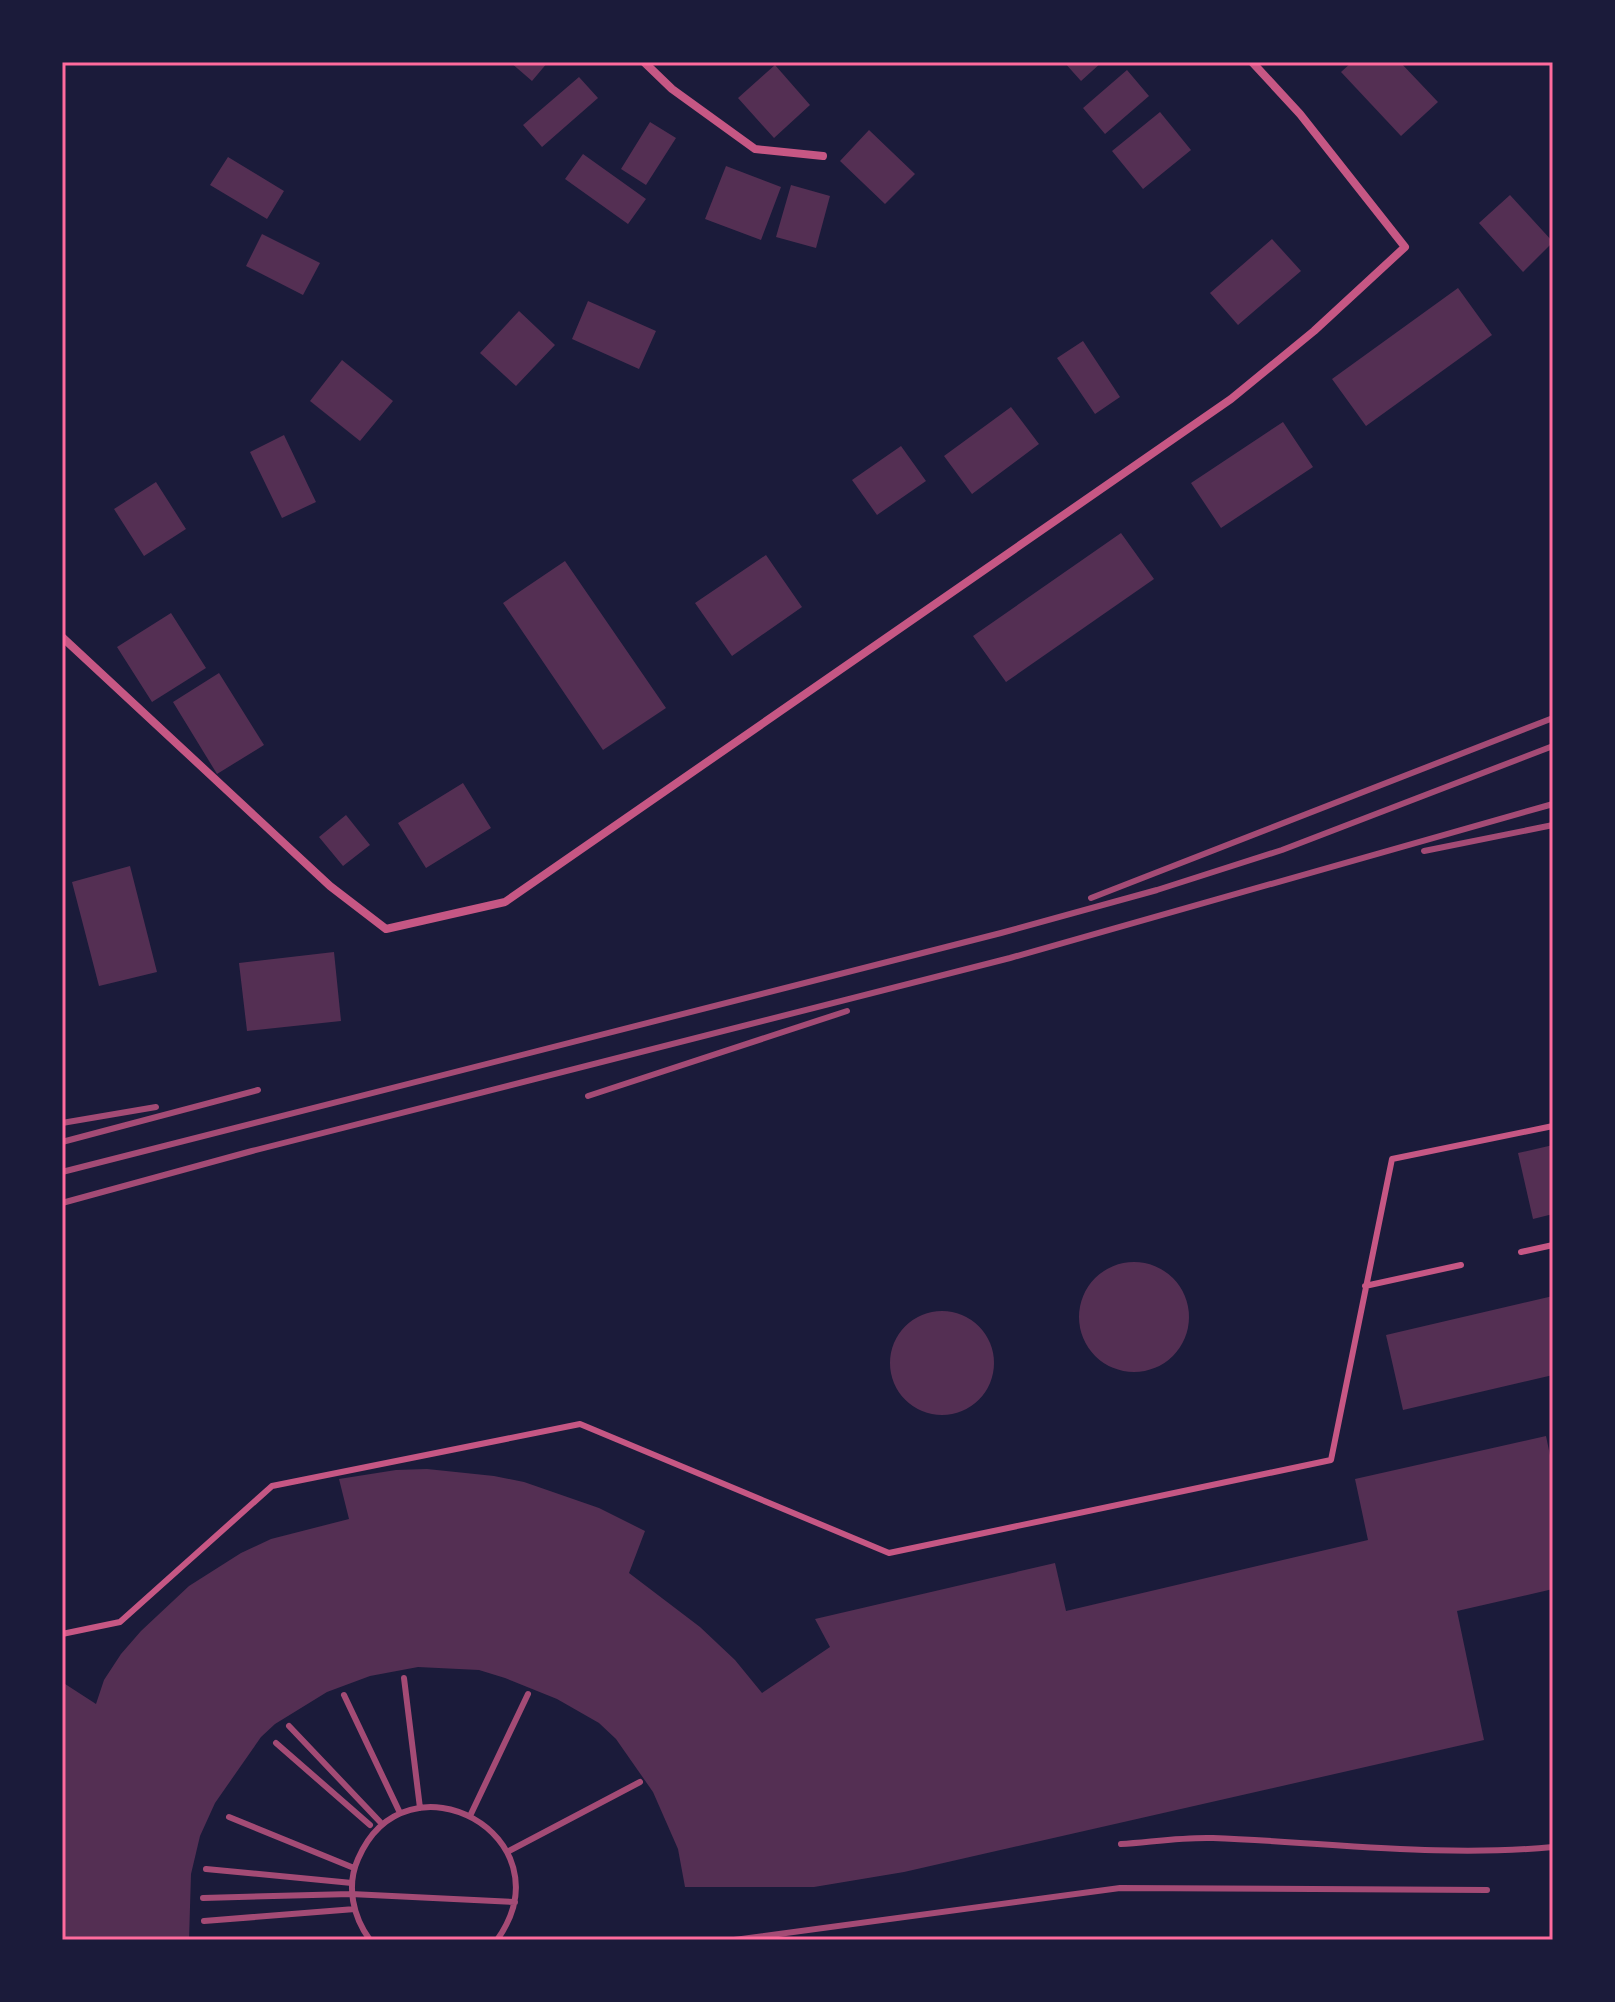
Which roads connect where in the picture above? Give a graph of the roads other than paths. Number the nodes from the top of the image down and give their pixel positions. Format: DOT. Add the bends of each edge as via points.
graph roads {
  1 [pos="644,62"];
  2 [pos="1252,62"];
  3 [pos="823,156"];
  4 [pos="62,637"];
  5 [pos="1553,1126"];
  6 [pos="1553,1245"];
  7 [pos="1521,1252"];
  8 [pos="1461,1265"];
  9 [pos="1365,1286"];
  10 [pos="62,1634"];
  1 -- 3 [label="street" via="755,149"];
  2 -- 4 [label="street" via="1405,247 1231,399 505,902 386,929 330,886"];
  5 -- 9 [label="lane" via="1392,1159"];
  6 -- 7 [label="lane"];
  8 -- 9 [label="lane"];
  9 -- 10 [label="lane" via="1331,1460 889,1553 580,1424 272,1486 120,1622"];
}
